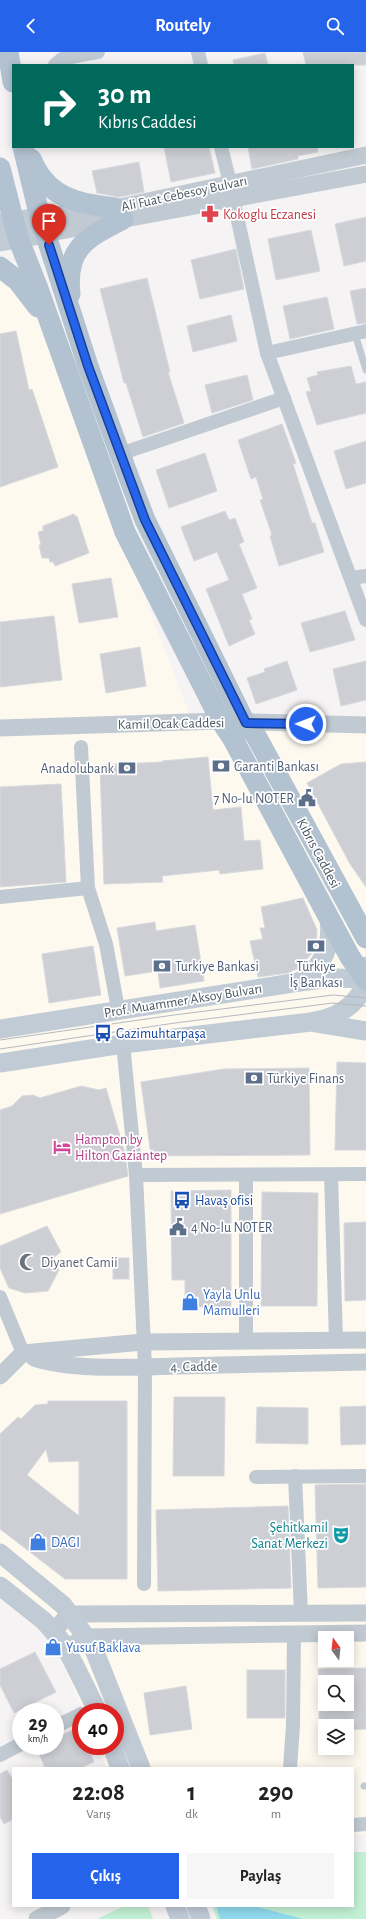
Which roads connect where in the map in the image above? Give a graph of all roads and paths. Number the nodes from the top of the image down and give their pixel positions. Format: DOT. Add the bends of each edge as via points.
graph roads {
  1 [pos="8,52"];
  2 [pos="98,52"];
  3 [pos="198,52"];
  4 [pos="56,64"];
  5 [pos="202,64"];
  6 [pos="12,76"];
  7 [pos="23,148"];
  8 [pos="24,148"];
  9 [pos="221,148"];
  10 [pos="366,155"];
  11 [pos="0,168"];
  12 [pos="366,174"];
  13 [pos="232,191"];
  14 [pos="119,213"];
  15 [pos="43,226"];
  16 [pos="8,231"];
  17 [pos="0,267"];
  18 [pos="73,318"];
  19 [pos="51,325"];
  20 [pos="360,333"];
  21 [pos="267,353"];
  22 [pos="366,370"];
  23 [pos="284,398"];
  24 [pos="120,454"];
  25 [pos="366,576"];
  26 [pos="351,578"];
  27 [pos="366,620"];
  28 [pos="221,721"];
  29 [pos="246,723"];
  30 [pos="366,725"];
  31 [pos="0,728"];
  32 [pos="81,747"];
  33 [pos="88,888"];
  34 [pos="0,897"];
  35 [pos="329,919"];
  36 [pos="365,943"];
  37 [pos="366,976"];
  38 [pos="299,982"];
  39 [pos="118,1009"];
  40 [pos="311,1022"];
  41 [pos="0,1029"];
  42 [pos="366,1031"];
  43 [pos="123,1044"];
  44 [pos="0,1063"];
  45 [pos="331,1174"];
  46 [pos="366,1174"];
  47 [pos="136,1175"];
  48 [pos="246,1175"];
  49 [pos="0,1297"];
  50 [pos="336,1340"];
  51 [pos="366,1340"];
  52 [pos="246,1341"];
  53 [pos="143,1342"];
  54 [pos="23,1353"];
  55 [pos="366,1362"];
  56 [pos="145,1367"];
  57 [pos="0,1376"];
  58 [pos="295,1476"];
  59 [pos="366,1476"];
  60 [pos="256,1477"];
  61 [pos="0,1553"];
  62 [pos="144,1584"];
  63 [pos="0,1586"];
  64 [pos="301,1613"];
  65 [pos="366,1613"];
  66 [pos="69,1614"];
  67 [pos="53,1632"];
  68 [pos="294,1633"];
  69 [pos="366,1633"];
  70 [pos="86,1637"];
  71 [pos="66,1648"];
  72 [pos="87,1703"];
  73 [pos="12,1749"];
  74 [pos="0,1755"];
  75 [pos="115,1755"];
  76 [pos="120,1767"];
  77 [pos="141,1767"];
  78 [pos="290,1767"];
  79 [pos="366,1824"];
  80 [pos="354,1825"];
  81 [pos="60,1907"];
  82 [pos="175,1907"];
  83 [pos="196,1907"];
  84 [pos="37,1919"];
  85 [pos="180,1919"];
  86 [pos="201,1919"];
  1 -- 6 [label="main road"];
  2 -- 4 [label="street" via="62,59"];
  3 -- 5 [label="street"];
  7 -- 15 [label="main road, Kıbrıs Caddesi"];
  8 -- 14 [label="main road" via="42,178 53,189 70,199"];
  9 -- 13 [label="street"];
  10 -- 13 [label="street, Ali Fuat Cebesoy Bulvarı"];
  11 -- 16 [label="main road"];
  12 -- 13 [label="street"];
  13 -- 14 [label="street, Ali Fuat Cebesoy Bulvarı"];
  13 -- 21 [label="street"];
  14 -- 15 [label="street, Ali Fuat Cebesoy Bulvarı"];
  14 -- 18 [label="main road" via="78,248 70,268 69,289"];
  15 -- 16 [label="main road"];
  15 -- 18 [label="main road, Kıbrıs Caddesi"];
  16 -- 19 [label="main road" via="38,286"];
  17 -- 19 [label="main road" via="18,281"];
  18 -- 24 [label="main road, Kıbrıs Caddesi"];
  19 -- 28 [label="main road" via="125,532"];
  20 -- 21 [label="street"];
  20 -- 22 [label="lane"];
  21 -- 23 [label="street"];
  23 -- 24 [label="street"];
  23 -- 26 [label="street"];
  24 -- 29 [label="main road, Kıbrıs Caddesi" via="145,520"];
  25 -- 26 [label="street"];
  26 -- 27 [label="street"];
  28 -- 29 [label="street, Kamil Ocak Caddesi"];
  28 -- 31 [label="street, Kamil Ocak Caddesi"];
  28 -- 35 [label="main road"];
  29 -- 30 [label="street, Kamil Ocak Caddesi"];
  29 -- 36 [label="main road, Kıbrıs Caddesi" via="256,736"];
  32 -- 33 [label="street"];
  33 -- 34 [label="street"];
  33 -- 39 [label="street" via="106,944"];
  35 -- 37 [label="main road" via="350,957"];
  35 -- 38 [label="main road" via="330,936 326,953 315,969"];
  37 -- 38 [label="main road, Prof. Muammer Aksoy Bulvarı"];
  37 -- 40 [label="main road" via="358,996 343,1010 328,1018"];
  38 -- 39 [label="main road, Prof. Muammer Aksoy Bulvarı"];
  39 -- 41 [label="main road, Prof. Muammer Aksoy Bulvarı"];
  40 -- 42 [label="main road"];
  40 -- 43 [label="main road"];
  43 -- 44 [label="main road"];
  43 -- 47 [label="street"];
  45 -- 46 [label="street"];
  45 -- 48 [label="street"];
  45 -- 50 [label="street"];
  47 -- 48 [label="street"];
  47 -- 53 [label="street"];
  48 -- 52 [label="street"];
  49 -- 54 [label="street"];
  50 -- 51 [label="street"];
  50 -- 52 [label="street"];
  52 -- 53 [label="street"];
  53 -- 54 [label="street"];
  53 -- 56 [label="street"];
  54 -- 56 [label="street, 4. Cadde" via="42,1360 86,1366"];
  54 -- 57 [label="street"];
  55 -- 56 [label="street, 4. Cadde"];
  56 -- 62 [label="street"];
  58 -- 59 [label="street"];
  58 -- 60 [label="street"];
  58 -- 64 [label="street"];
  61 -- 66 [label="main road" via="52,1595"];
  63 -- 67 [label="main road" via="44,1621"];
  64 -- 65 [label="street"];
  64 -- 66 [label="street"];
  66 -- 67 [label="street"];
  66 -- 70 [label="main road"];
  67 -- 71 [label="main road"];
  68 -- 69 [label="street"];
  68 -- 70 [label="street"];
  68 -- 78 [label="street"];
  70 -- 71 [label="street"];
  70 -- 77 [label="main road" via="93,1647"];
  71 -- 72 [label="main road"];
  73 -- 74 [label="street"];
  75 -- 76 [label="main road"];
  79 -- 80 [label="street"];
  81 -- 84 [label="street"];
  82 -- 85 [label="main road"];
  83 -- 86 [label="main road"];
}
